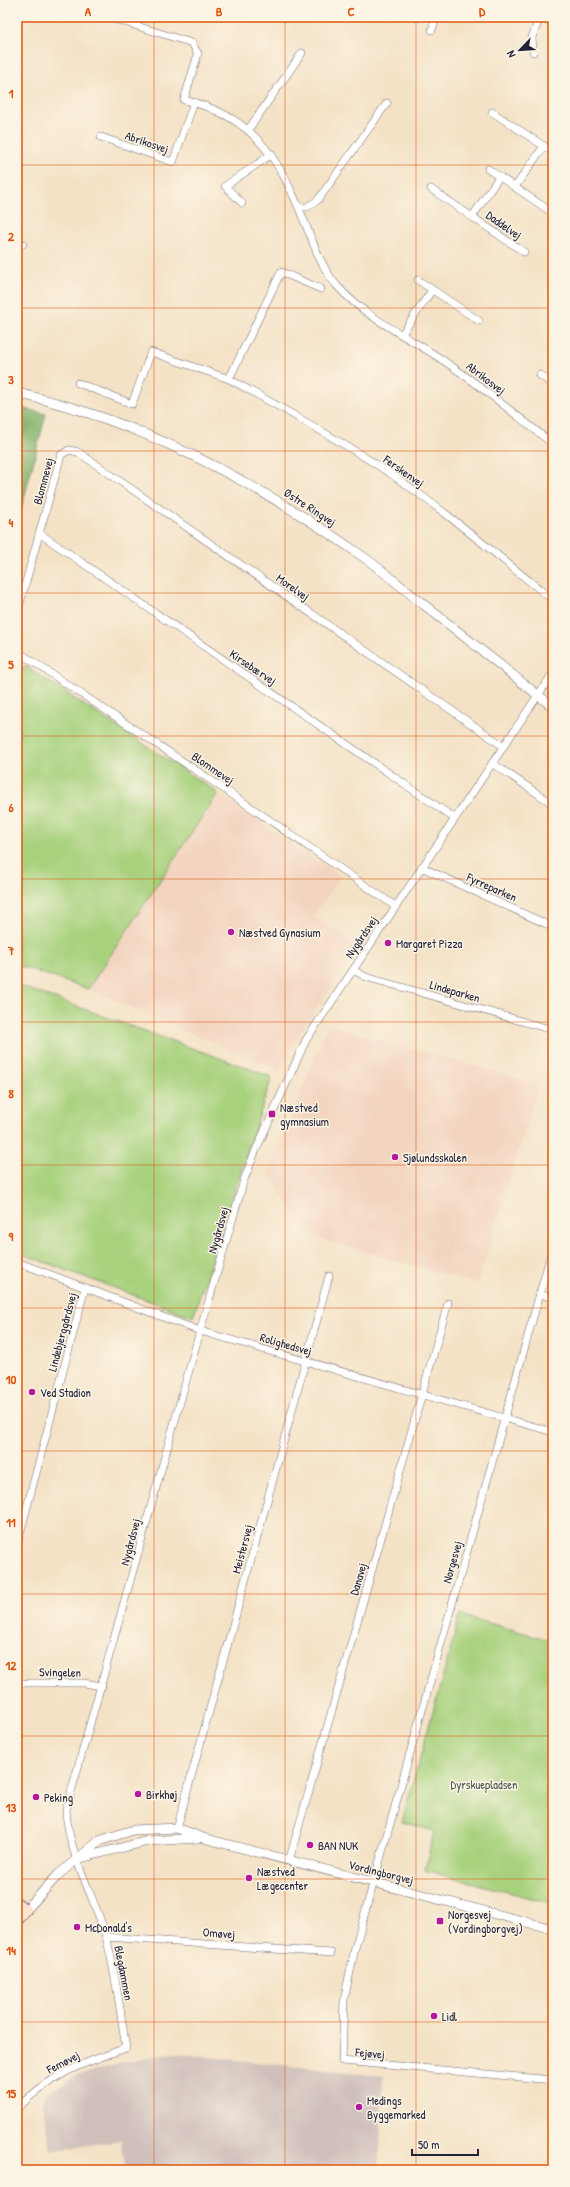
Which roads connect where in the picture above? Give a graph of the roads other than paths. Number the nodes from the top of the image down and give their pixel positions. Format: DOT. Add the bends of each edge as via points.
graph roads {
  1 [pos="108,17"];
  2 [pos="436,17"];
  3 [pos="540,17"];
  4 [pos="432,30"];
  5 [pos="533,52"];
  6 [pos="302,53"];
  7 [pos="194,102"];
  8 [pos="387,103"];
  9 [pos="492,112"];
  10 [pos="248,130"];
  11 [pos="100,138"];
  12 [pos="544,146"];
  13 [pos="553,152"];
  14 [pos="272,154"];
  15 [pos="488,169"];
  16 [pos="500,176"];
  17 [pos="515,187"];
  18 [pos="431,189"];
  19 [pos="242,203"];
  20 [pos="299,207"];
  21 [pos="553,213"];
  22 [pos="472,217"];
  23 [pos="524,252"];
  24 [pos="418,280"];
  25 [pos="321,289"];
  26 [pos="432,290"];
  27 [pos="479,321"];
  28 [pos="402,334"];
  29 [pos="540,375"];
  30 [pos="229,378"];
  31 [pos="78,383"];
  32 [pos="553,384"];
  33 [pos="17,393"];
  34 [pos="553,444"];
  35 [pos="69,450"];
  36 [pos="39,533"];
  37 [pos="553,600"];
  38 [pos="17,614"];
  39 [pos="17,651"];
  40 [pos="553,673"];
  41 [pos="538,695"];
  42 [pos="553,707"];
  43 [pos="503,746"];
  44 [pos="492,763"];
  45 [pos="553,804"];
  46 [pos="454,818"];
  47 [pos="421,867"];
  48 [pos="395,906"];
  49 [pos="553,927"];
  50 [pos="352,970"];
  51 [pos="553,1030"];
  52 [pos="553,1247"];
  53 [pos="17,1262"];
  54 [pos="329,1276"];
  55 [pos="85,1288"];
  56 [pos="540,1294"];
  57 [pos="553,1298"];
  58 [pos="448,1303"];
  59 [pos="200,1331"];
  60 [pos="306,1361"];
  61 [pos="421,1395"];
  62 [pos="504,1419"];
  63 [pos="553,1432"];
  64 [pos="17,1545"];
  65 [pos="17,1683"];
  66 [pos="102,1686"];
  67 [pos="177,1828"];
  68 [pos="204,1838"];
  69 [pos="77,1859"];
  70 [pos="289,1861"];
  71 [pos="372,1883"];
  72 [pos="17,1904"];
  73 [pos="26,1910"];
  74 [pos="17,1921"];
  75 [pos="553,1930"];
  76 [pos="106,1937"];
  77 [pos="331,1952"];
  78 [pos="126,2048"];
  79 [pos="553,2080"];
  80 [pos="17,2108"];
  1 -- 7 [label="street" via="192,43 198,54 184,100"];
  2 -- 4 [label="street"];
  3 -- 5 [label="street" via="532,37"];
  6 -- 10 [label="street"];
  7 -- 10 [label="street, Abrikosvej" via="229,117"];
  7 -- 11 [label="street, Abrikosvej" via="173,162"];
  8 -- 20 [label="street" via="318,200 307,207"];
  9 -- 12 [label="street"];
  10 -- 14 [label="street, Abrikosvej"];
  12 -- 13 [label="street"];
  12 -- 17 [label="street"];
  14 -- 19 [label="street" via="225,186"];
  14 -- 20 [label="street, Abrikosvej" via="286,177"];
  15 -- 16 [label="street"];
  16 -- 17 [label="street"];
  16 -- 22 [label="street, Daddelvej"];
  17 -- 21 [label="street"];
  18 -- 22 [label="street, Daddelvej"];
  20 -- 28 [label="street, Abrikosvej" via="317,255 337,286 360,309"];
  22 -- 23 [label="street, Daddelvej"];
  24 -- 26 [label="street"];
  25 -- 30 [label="street" via="281,272"];
  26 -- 27 [label="street"];
  26 -- 28 [label="street"];
  28 -- 34 [label="street, Abrikosvej" via="482,388"];
  29 -- 32 [label="street"];
  30 -- 31 [label="street, Ferskenvej" via="151,352 132,404"];
  30 -- 37 [label="street, Ferskenvej" via="328,433 392,475"];
  33 -- 41 [label="street, Østre Ringvej" via="78,408 144,433 215,466 282,503 366,559"];
  35 -- 36 [label="street, Blommevej" via="61,455"];
  35 -- 43 [label="street, Morelvej" via="78,452"];
  36 -- 38 [label="street, Blommevej"];
  36 -- 46 [label="street, Kirsebærvej"];
  39 -- 48 [label="street, Blommevej"];
  40 -- 41 [label="street, Nygårdsvej"];
  41 -- 42 [label="street, Østre Ringvej"];
  41 -- 43 [label="street, Nygårdsvej"];
  43 -- 44 [label="street, Nygårdsvej"];
  44 -- 45 [label="street"];
  44 -- 46 [label="street, Nygårdsvej"];
  46 -- 47 [label="street, Nygårdsvej"];
  47 -- 48 [label="street, Nygårdsvej"];
  47 -- 49 [label="street, Fyrreparken"];
  48 -- 50 [label="street, Nygårdsvej"];
  50 -- 51 [label="street, Lindeparken" via="366,977"];
  50 -- 59 [label="street, Nygårdsvej" via="306,1040 255,1152 244,1180"];
  52 -- 56 [label="street, Norgesvej"];
  53 -- 55 [label="street, Rolighedsvej"];
  54 -- 60 [label="street, Meistersvej"];
  55 -- 59 [label="street, Rolighedsvej"];
  55 -- 64 [label="street, Lindebjerggårdsvej"];
  56 -- 57 [label="street"];
  56 -- 62 [label="street, Norgesvej"];
  58 -- 61 [label="street, Danavej"];
  59 -- 60 [label="street, Rolighedsvej"];
  59 -- 66 [label="street, Nygårdsvej"];
  60 -- 61 [label="street, Rolighedsvej"];
  60 -- 67 [label="street, Meistersvej"];
  61 -- 62 [label="street, Rolighedsvej"];
  61 -- 70 [label="street, Danavej"];
  62 -- 63 [label="street, Rolighedsvej"];
  62 -- 71 [label="street, Norgesvej"];
  65 -- 66 [label="street, Svingelen" via="84,1683"];
  66 -- 69 [label="street, Nygårdsvej" via="66,1810 67,1825"];
  67 -- 68 [label="street, Vordingborgvej"];
  67 -- 69 [label="street, Vordingborgvej" via="133,1830 117,1834 99,1841"];
  68 -- 69 [label="street, Vordingborgvej" via="148,1841"];
  68 -- 70 [label="street, Vordingborgvej"];
  69 -- 73 [label="street, Vordingborgvej" via="59,1874"];
  69 -- 76 [label="street, Blegdammen"];
  70 -- 71 [label="street, Vordingborgvej"];
  71 -- 75 [label="street, Vordingborgvej"];
  71 -- 79 [label="street, Fejøvej" via="344,2000 342,2061"];
  72 -- 73 [label="main road"];
  73 -- 74 [label="main road"];
  76 -- 77 [label="street, Omøvej"];
  76 -- 78 [label="street, Blegdammen"];
  78 -- 80 [label="street, Femøvej" via="78,2065 54,2077 29,2095"];
}
